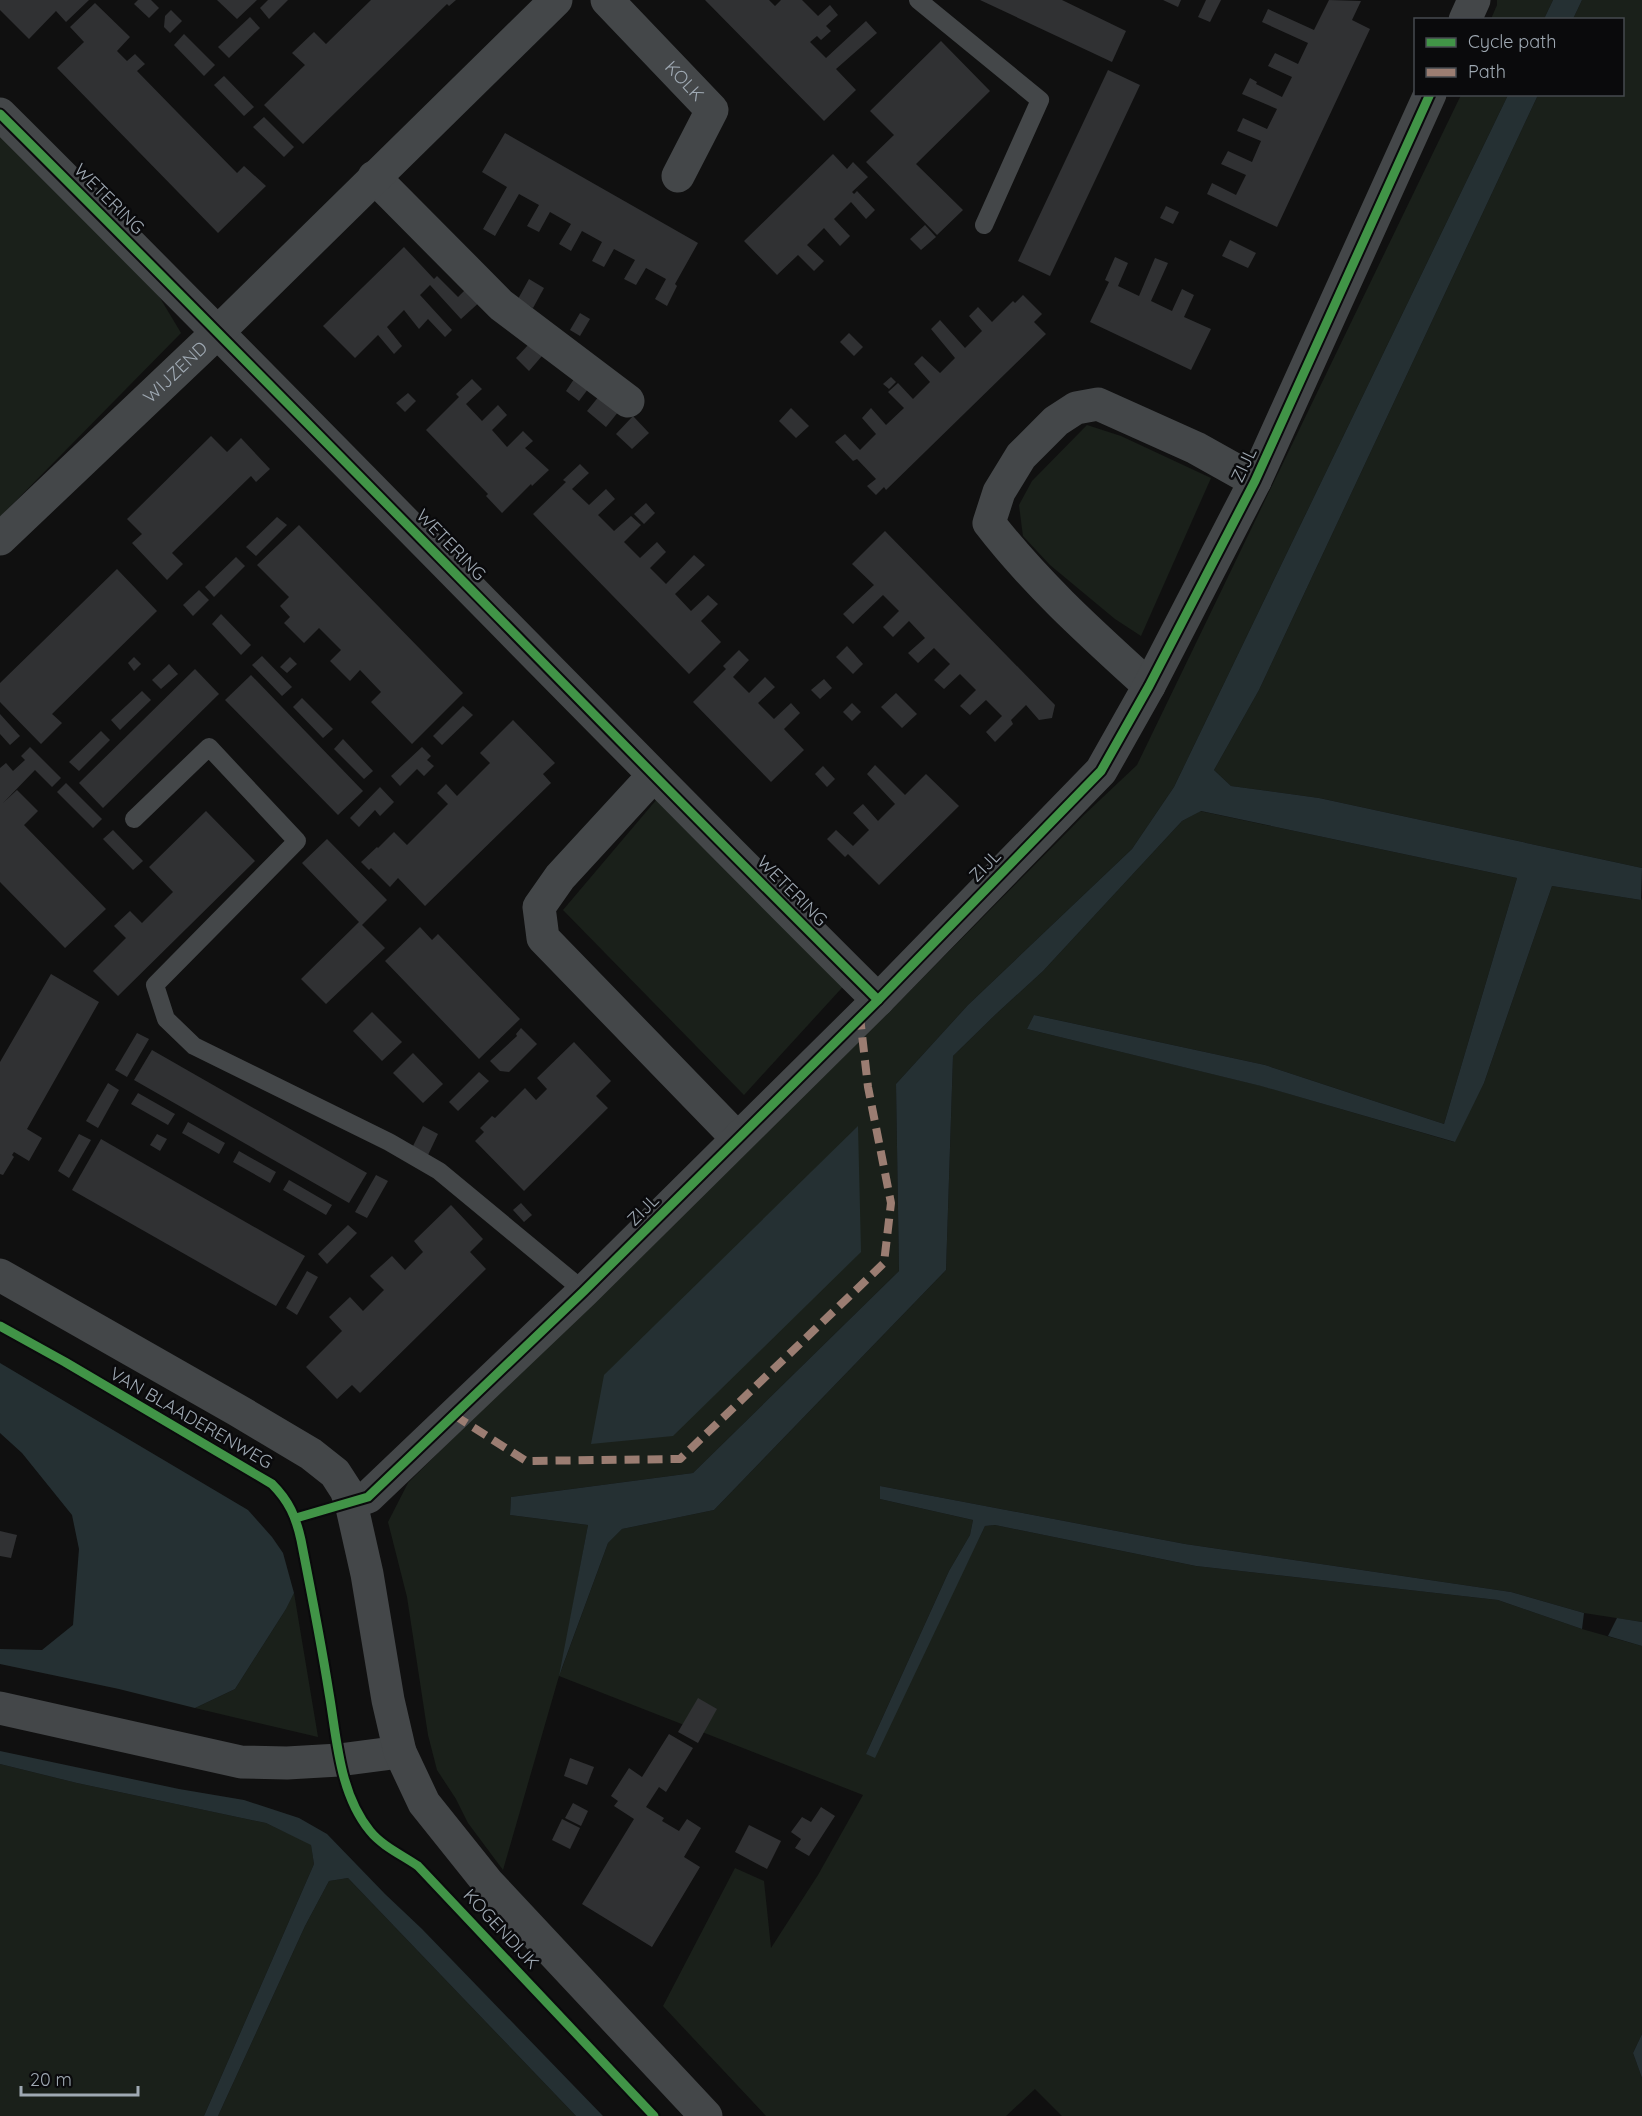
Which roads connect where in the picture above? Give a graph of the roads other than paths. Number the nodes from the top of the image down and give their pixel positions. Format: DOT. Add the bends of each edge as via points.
graph roads {
  1 [pos="556,0"];
  2 [pos="606,0"];
  3 [pos="918,0"];
  4 [pos="1474,0"];
  5 [pos="1466,18"];
  6 [pos="1429,96"];
  7 [pos="0,114"];
  8 [pos="678,176"];
  9 [pos="374,177"];
  10 [pos="984,225"];
  11 [pos="219,331"];
  12 [pos="628,401"];
  13 [pos="1256,481"];
  14 [pos="0,539"];
  15 [pos="1149,686"];
  16 [pos="653,776"];
  17 [pos="134,819"];
  18 [pos="878,1000"];
  19 [pos="738,1138"];
  20 [pos="0,1275"];
  21 [pos="584,1291"];
  22 [pos="351,1503"];
  23 [pos="0,1708"];
  24 [pos="400,1752"];
  25 [pos="706,2116"];
  1 -- 9 [label="street, WIJZEND"];
  2 -- 8 [label="street, KOLK" via="712,110"];
  3 -- 10 [label="lane" via="1040,100"];
  4 -- 5 [label="street"];
  6 -- 13 [label="street, ZIJL"];
  7 -- 11 [label="street, WETERING"];
  9 -- 11 [label="street, WIJZEND"];
  9 -- 12 [label="street" via="501,305"];
  11 -- 14 [label="street, WIJZEND"];
  11 -- 16 [label="street, WETERING"];
  13 -- 15 [label="street, ZIJL"];
  13 -- 15 [label="street, ZIJL" via="1196,448 1098,404 1076,408 1056,421 1021,456 999,492 989,523 995,532 1073,617"];
  15 -- 18 [label="street, ZIJL" via="1101,771"];
  16 -- 18 [label="street, WETERING"];
  16 -- 19 [label="street" via="560,877 539,907 543,938"];
  17 -- 21 [label="lane" via="209,747 297,841 155,985 166,1019 194,1046 389,1142 439,1171"];
  18 -- 19 [label="street, ZIJL"];
  19 -- 21 [label="street, ZIJL"];
  20 -- 22 [label="street, VAN BLAADERENWEG" via="311,1454 335,1473"];
  21 -- 22 [label="street, ZIJL" via="368,1497"];
  22 -- 24 [label="street, VAN BLAADERENWEG"];
  23 -- 24 [label="street" via="241,1762 339,1760"];
  24 -- 25 [label="street, KOGENDIJK" via="423,1803 488,1883"];
}
